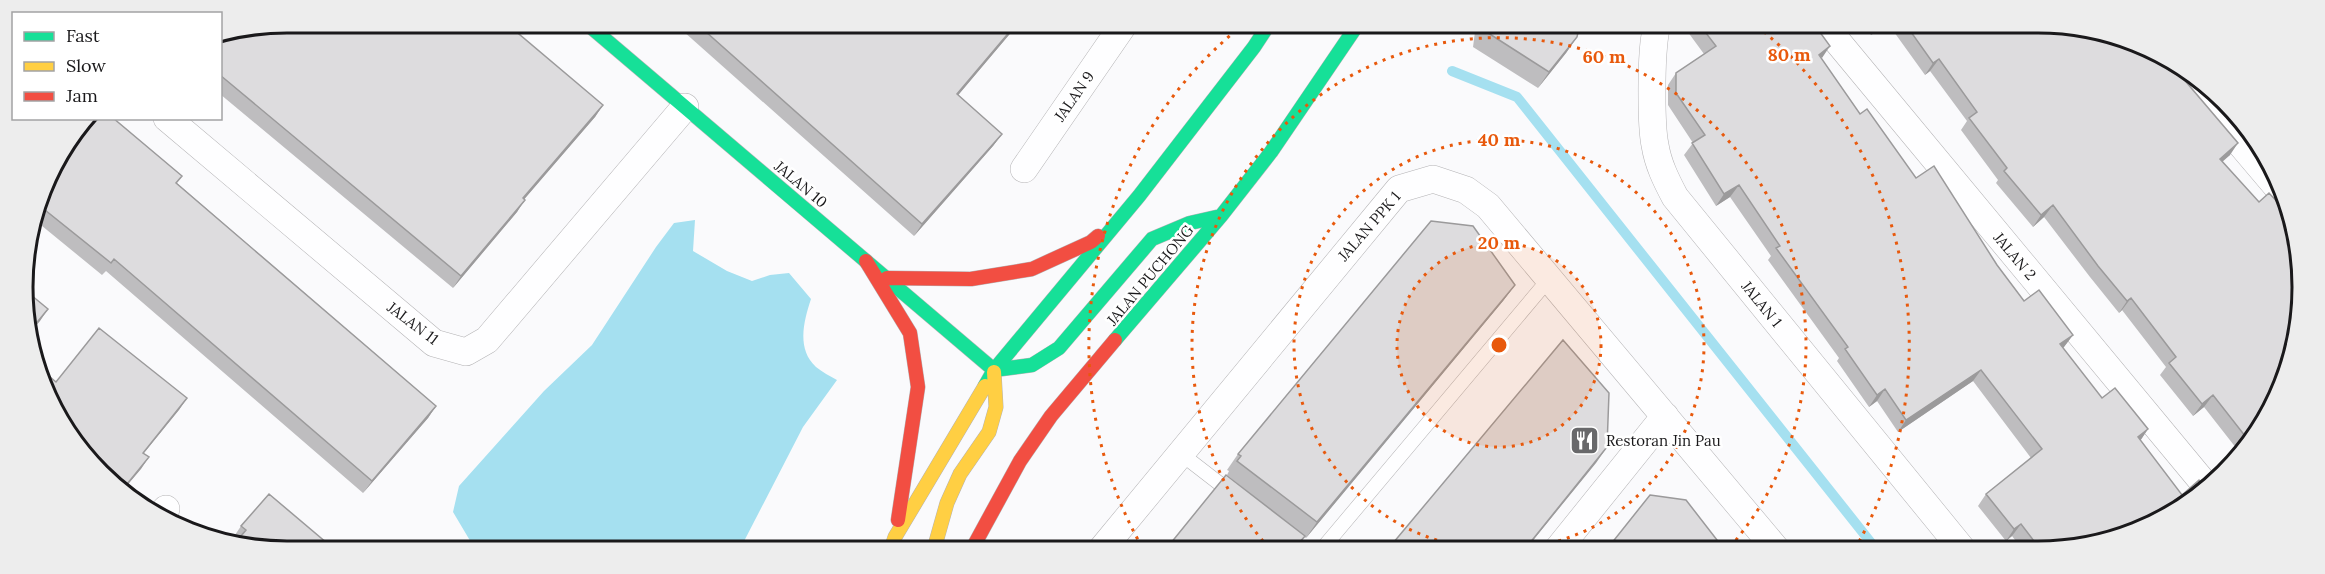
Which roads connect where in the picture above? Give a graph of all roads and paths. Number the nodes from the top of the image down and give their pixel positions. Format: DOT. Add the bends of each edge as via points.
graph roads {
  1 [pos="598,33"];
  2 [pos="1111,33"];
  3 [pos="1263,33"];
  4 [pos="1352,33"];
  5 [pos="1654,33"];
  6 [pos="1830,33"];
  7 [pos="2188,82"];
  8 [pos="685,107"];
  9 [pos="169,120"];
  10 [pos="1024,169"];
  11 [pos="2264,172"];
  12 [pos="1139,196"];
  13 [pos="1221,216"];
  14 [pos="866,261"];
  15 [pos="887,278"];
  16 [pos="1549,279"];
  17 [pos="994,370"];
  18 [pos="1665,416"];
  19 [pos="1180,453"];
  20 [pos="2201,481"];
  21 [pos="1243,501"];
  22 [pos="893,541"];
  23 [pos="894,541"];
  24 [pos="936,541"];
  25 [pos="976,541"];
  26 [pos="1108,541"];
  27 [pos="1329,541"];
  28 [pos="1564,541"];
  29 [pos="1769,541"];
  30 [pos="1955,541"];
  1 -- 8 [label="main road, JALAN 10"];
  2 -- 10 [label="street, JALAN 9"];
  3 -- 12 [label="main road"];
  4 -- 13 [label="main road, JALAN PUCHONG" via="1271,152"];
  5 -- 30 [label="street, JALAN 1" via="1654,142 1660,169 1675,197"];
  6 -- 20 [label="street, JALAN 2"];
  7 -- 11 [label="street"];
  8 -- 9 [label="street, JALAN 11" via="488,340 466,352 434,343"];
  8 -- 14 [label="main road, JALAN 10"];
  12 -- 15 [label="main road" via="1091,242 1032,269 971,279"];
  12 -- 17 [label="main road"];
  13 -- 17 [label="main road" via="1190,223 1152,239 1059,348 1032,365"];
  13 -- 25 [label="main road, JALAN PUCHONG" via="1051,416 1020,461"];
  14 -- 15 [label="main road, JALAN 10"];
  14 -- 22 [label="main road" via="910,333 918,387"];
  15 -- 17 [label="main road, JALAN 10"];
  16 -- 18 [label="street, JALAN PPK 1"];
  16 -- 19 [label="street, JALAN PPK 1" via="1488,206 1466,190 1433,179 1399,189"];
  16 -- 27 [label="lane"];
  17 -- 23 [label="main road"];
  17 -- 24 [label="main road" via="996,407 989,432 960,474"];
  18 -- 28 [label="street"];
  18 -- 29 [label="street, JALAN PPK 1"];
  19 -- 21 [label="lane"];
  19 -- 26 [label="street, JALAN PPK 1"];
}
